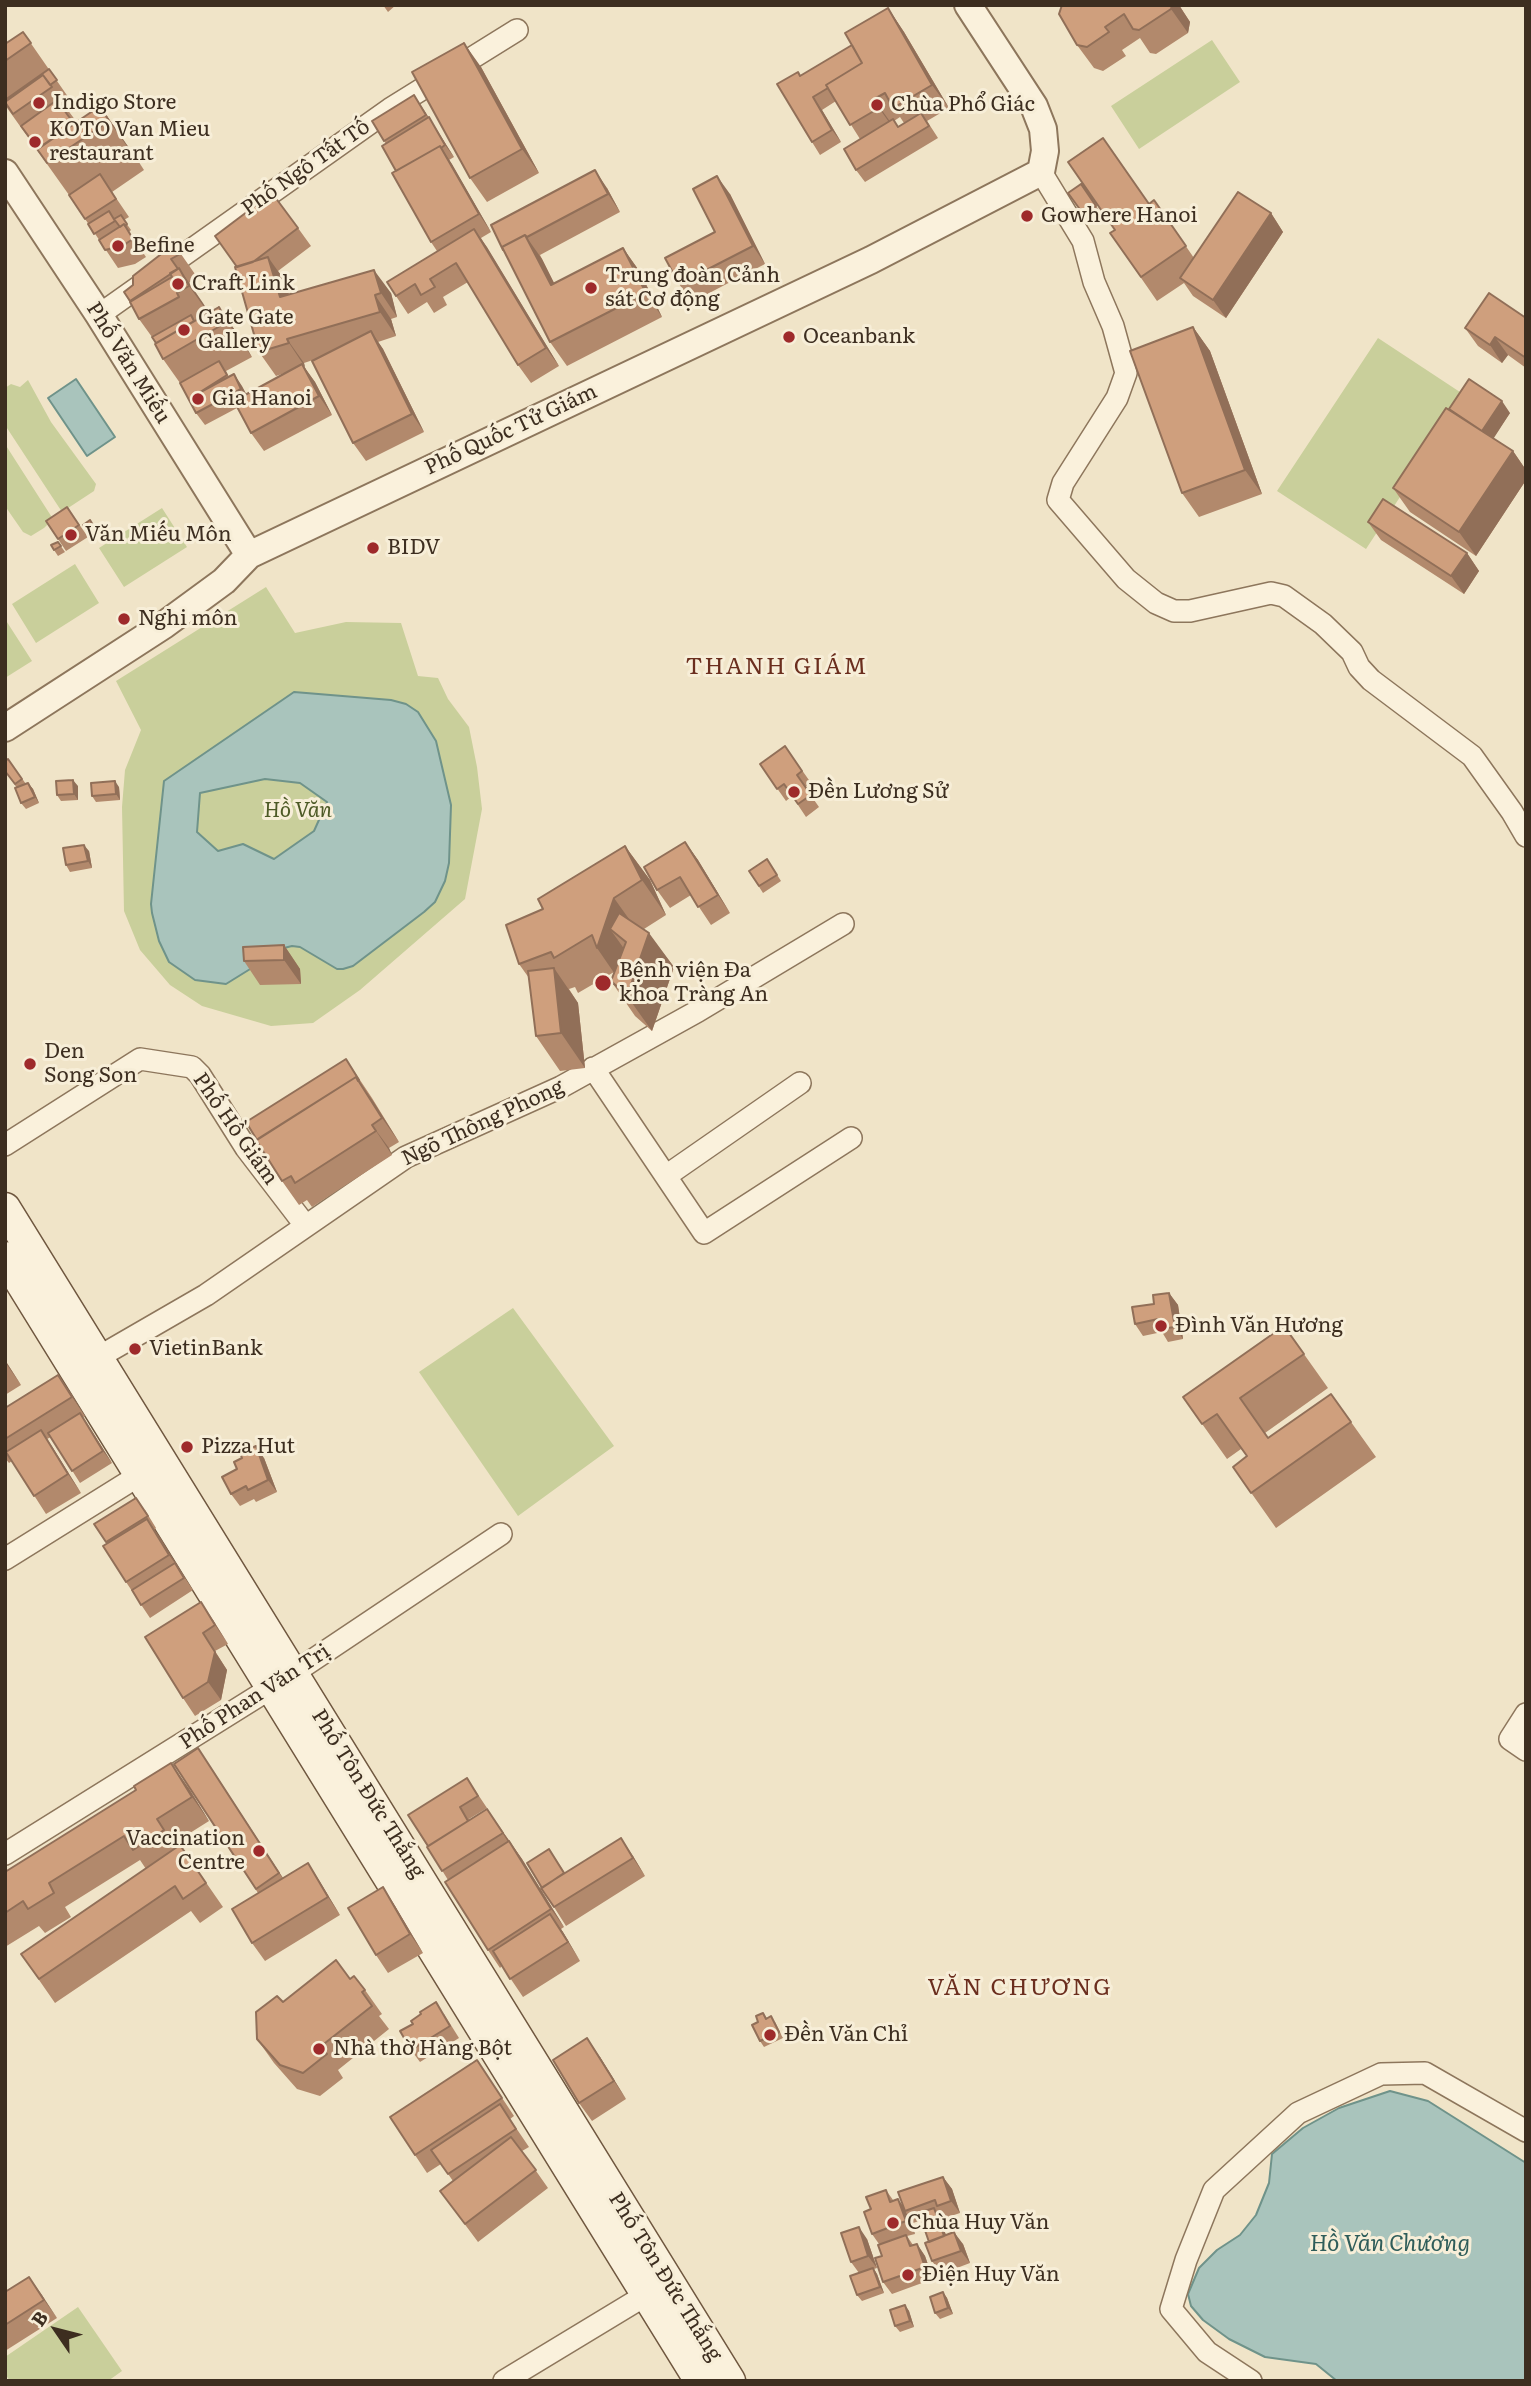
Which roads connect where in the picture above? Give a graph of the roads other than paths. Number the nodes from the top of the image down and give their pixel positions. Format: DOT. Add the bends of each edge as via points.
graph roads {
  1 [pos="968,5"];
  2 [pos="517,30"];
  3 [pos="1041,172"];
  4 [pos="5,173"];
  5 [pos="99,315"];
  6 [pos="249,555"];
  7 [pos="5,728"];
  8 [pos="1526,836"];
  9 [pos="844,924"];
  10 [pos="593,1068"];
  11 [pos="800,1083"];
  12 [pos="850,1138"];
  13 [pos="5,1145"];
  14 [pos="666,1176"];
  15 [pos="5,1208"];
  16 [pos="305,1224"];
  17 [pos="11,1245"];
  18 [pos="97,1359"];
  19 [pos="151,1468"];
  20 [pos="501,1534"];
  21 [pos="5,1559"];
  22 [pos="282,1680"];
  23 [pos="1526,1714"];
  24 [pos="1518,1744"];
  25 [pos="5,1854"];
  26 [pos="1526,2131"];
  27 [pos="657,2289"];
  28 [pos="504,2381"];
  29 [pos="700,2381"];
  30 [pos="730,2381"];
  31 [pos="1251,2381"];
  1 -- 3 [label="street" via="1034,106 1043,129"];
  2 -- 5 [label="street, Phố Ngô Tất Tố" via="390,109"];
  3 -- 6 [label="street, Phố Quốc Tử Giám" via="871,260"];
  3 -- 8 [label="street" via="1083,241 1126,373 1117,398 1063,482 1058,500 1126,579 1174,611 1271,593 1284,596 1323,624 1352,652 1371,680 1472,756"];
  4 -- 5 [label="street, Phố Văn Miếu"];
  5 -- 6 [label="street, Phố Văn Miếu"];
  6 -- 7 [label="street, Phố Quốc Tử Giám" via="224,581 164,625"];
  9 -- 10 [label="street, Ngõ Thông Phong"];
  10 -- 14 [label="street"];
  10 -- 16 [label="street, Ngõ Thông Phong" via="406,1157"];
  11 -- 14 [label="street"];
  12 -- 14 [label="street" via="704,1233"];
  13 -- 16 [label="street, Phố Hồ Giám" via="140,1059 192,1067"];
  15 -- 17 [label="main road, Phố Tôn Đức Thắng"];
  16 -- 18 [label="street, Ngõ Thông Phong" via="206,1295"];
  17 -- 18 [label="main road, Phố Tôn Đức Thắng"];
  17 -- 19 [label="main road, Phố Tôn Đức Thắng"];
  18 -- 19 [label="main road, Phố Tôn Đức Thắng"];
  19 -- 21 [label="street"];
  19 -- 22 [label="main road, Phố Tôn Đức Thắng"];
  20 -- 22 [label="street, Phố Phan Văn Trị"];
  22 -- 25 [label="street, Phố Phan Văn Trị"];
  22 -- 27 [label="main road, Phố Tôn Đức Thắng" via="378,1857"];
  23 -- 24 [label="street"];
  26 -- 31 [label="street" via="1425,2073 1381,2074 1289,2121 1214,2190 1171,2309 1208,2352"];
  27 -- 28 [label="street"];
  27 -- 29 [label="main road, Phố Tôn Đức Thắng"];
  27 -- 30 [label="main road, Phố Tôn Đức Thắng"];
}
